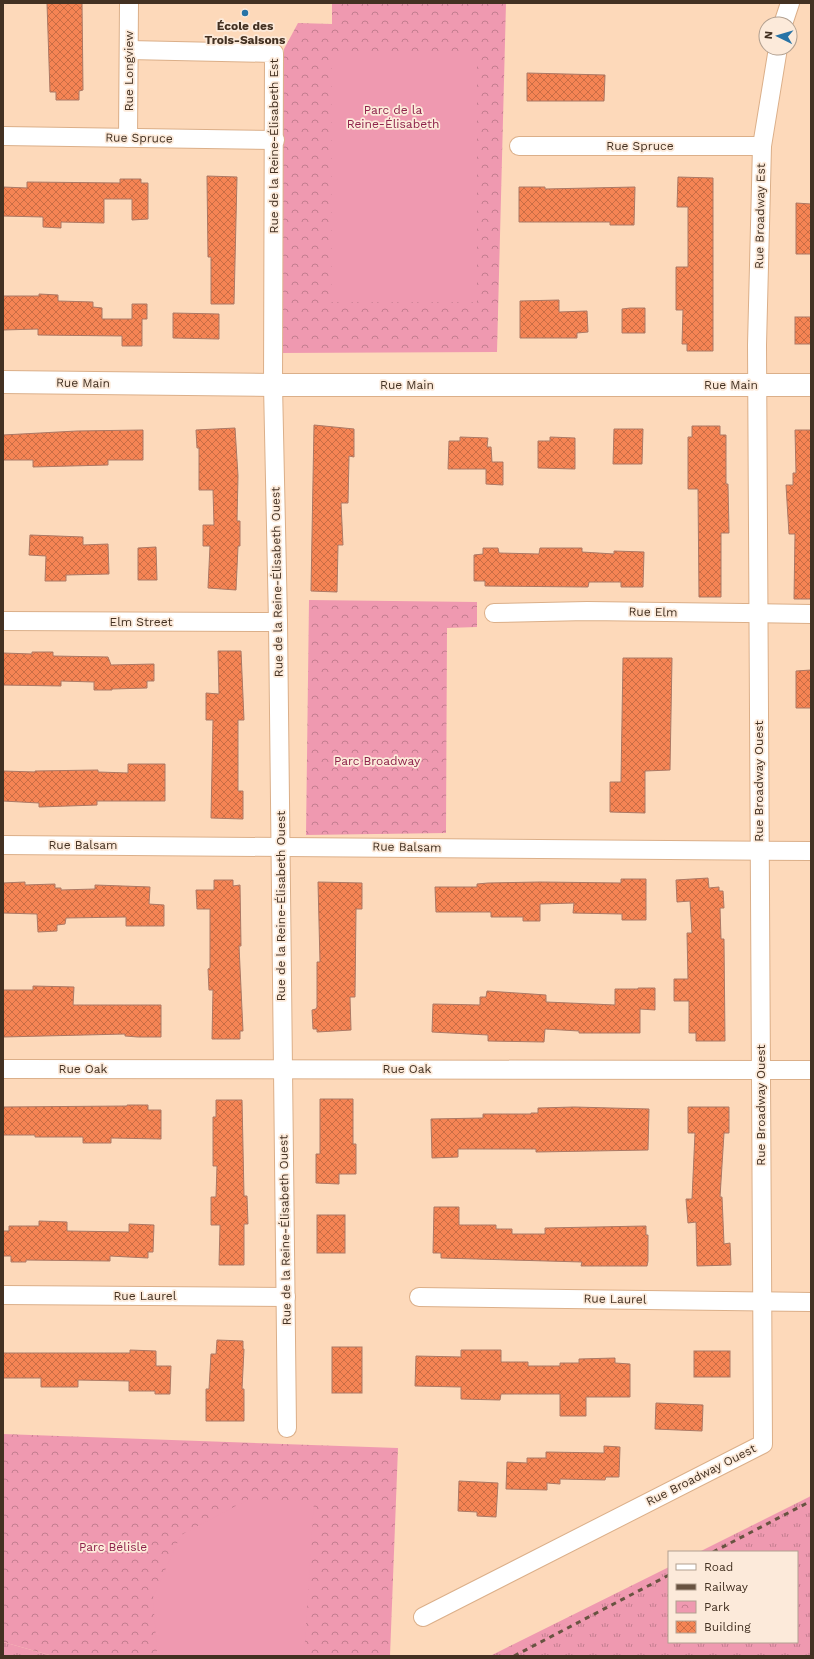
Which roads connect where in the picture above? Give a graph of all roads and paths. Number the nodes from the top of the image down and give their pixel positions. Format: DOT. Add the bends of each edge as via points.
graph roads {
  1 [pos="129,3"];
  2 [pos="790,3"];
  3 [pos="786,16"];
  4 [pos="129,50"];
  5 [pos="777,56"];
  6 [pos="3,136"];
  7 [pos="128,138"];
  8 [pos="275,140"];
  9 [pos="519,146"];
  10 [pos="762,146"];
  11 [pos="3,382"];
  12 [pos="273,385"];
  13 [pos="758,385"];
  14 [pos="811,385"];
  15 [pos="494,612"];
  16 [pos="757,613"];
  17 [pos="811,614"];
  18 [pos="3,621"];
  19 [pos="278,622"];
  20 [pos="3,845"];
  21 [pos="281,846"];
  22 [pos="759,850"];
  23 [pos="811,850"];
  24 [pos="282,1069"];
  25 [pos="760,1069"];
  26 [pos="3,1070"];
  27 [pos="811,1070"];
  28 [pos="3,1295"];
  29 [pos="286,1297"];
  30 [pos="419,1297"];
  31 [pos="762,1301"];
  32 [pos="811,1302"];
  33 [pos="287,1428"];
  34 [pos="422,1617"];
  1 -- 4 [label="street, Rue Longview"];
  2 -- 3 [label="street"];
  4 -- 7 [label="street, Rue Longview"];
  4 -- 8 [label="street, Rue de la Reine-Élisabeth Est" via="274,53"];
  5 -- 10 [label="street, Rue Broadway Est"];
  6 -- 7 [label="street, Rue Spruce"];
  7 -- 8 [label="street, Rue Spruce"];
  8 -- 12 [label="street, Rue de la Reine-Élisabeth Est"];
  9 -- 10 [label="street, Rue Spruce"];
  10 -- 13 [label="street, Rue Broadway Est"];
  11 -- 12 [label="street, Rue Main"];
  12 -- 13 [label="street, Rue Main"];
  12 -- 19 [label="street, Rue de la Reine-Élisabeth Ouest"];
  13 -- 14 [label="street, Rue Main"];
  13 -- 16 [label="street, Rue Broadway Ouest"];
  15 -- 16 [label="street, Rue Elm"];
  16 -- 17 [label="street, Rue Elm"];
  16 -- 22 [label="street, Rue Broadway Ouest"];
  18 -- 19 [label="street, Elm Street"];
  19 -- 21 [label="street, Rue de la Reine-Élisabeth Ouest"];
  20 -- 21 [label="street, Rue Balsam"];
  21 -- 22 [label="street, Rue Balsam"];
  21 -- 24 [label="street, Rue de la Reine-Élisabeth Ouest"];
  22 -- 23 [label="street, Rue Balsam"];
  22 -- 25 [label="street, Rue Broadway Ouest"];
  24 -- 25 [label="street, Rue Oak"];
  24 -- 26 [label="street, Rue Oak"];
  24 -- 29 [label="street, Rue de la Reine-Élisabeth Ouest"];
  25 -- 27 [label="street, Rue Oak"];
  25 -- 31 [label="street, Rue Broadway Ouest"];
  28 -- 29 [label="street, Rue Laurel"];
  29 -- 33 [label="street, Rue de la Reine-Élisabeth Ouest"];
  30 -- 31 [label="street, Rue Laurel"];
  31 -- 32 [label="street, Rue Laurel"];
  31 -- 34 [label="street, Rue Broadway Ouest" via="763,1444"];
}
